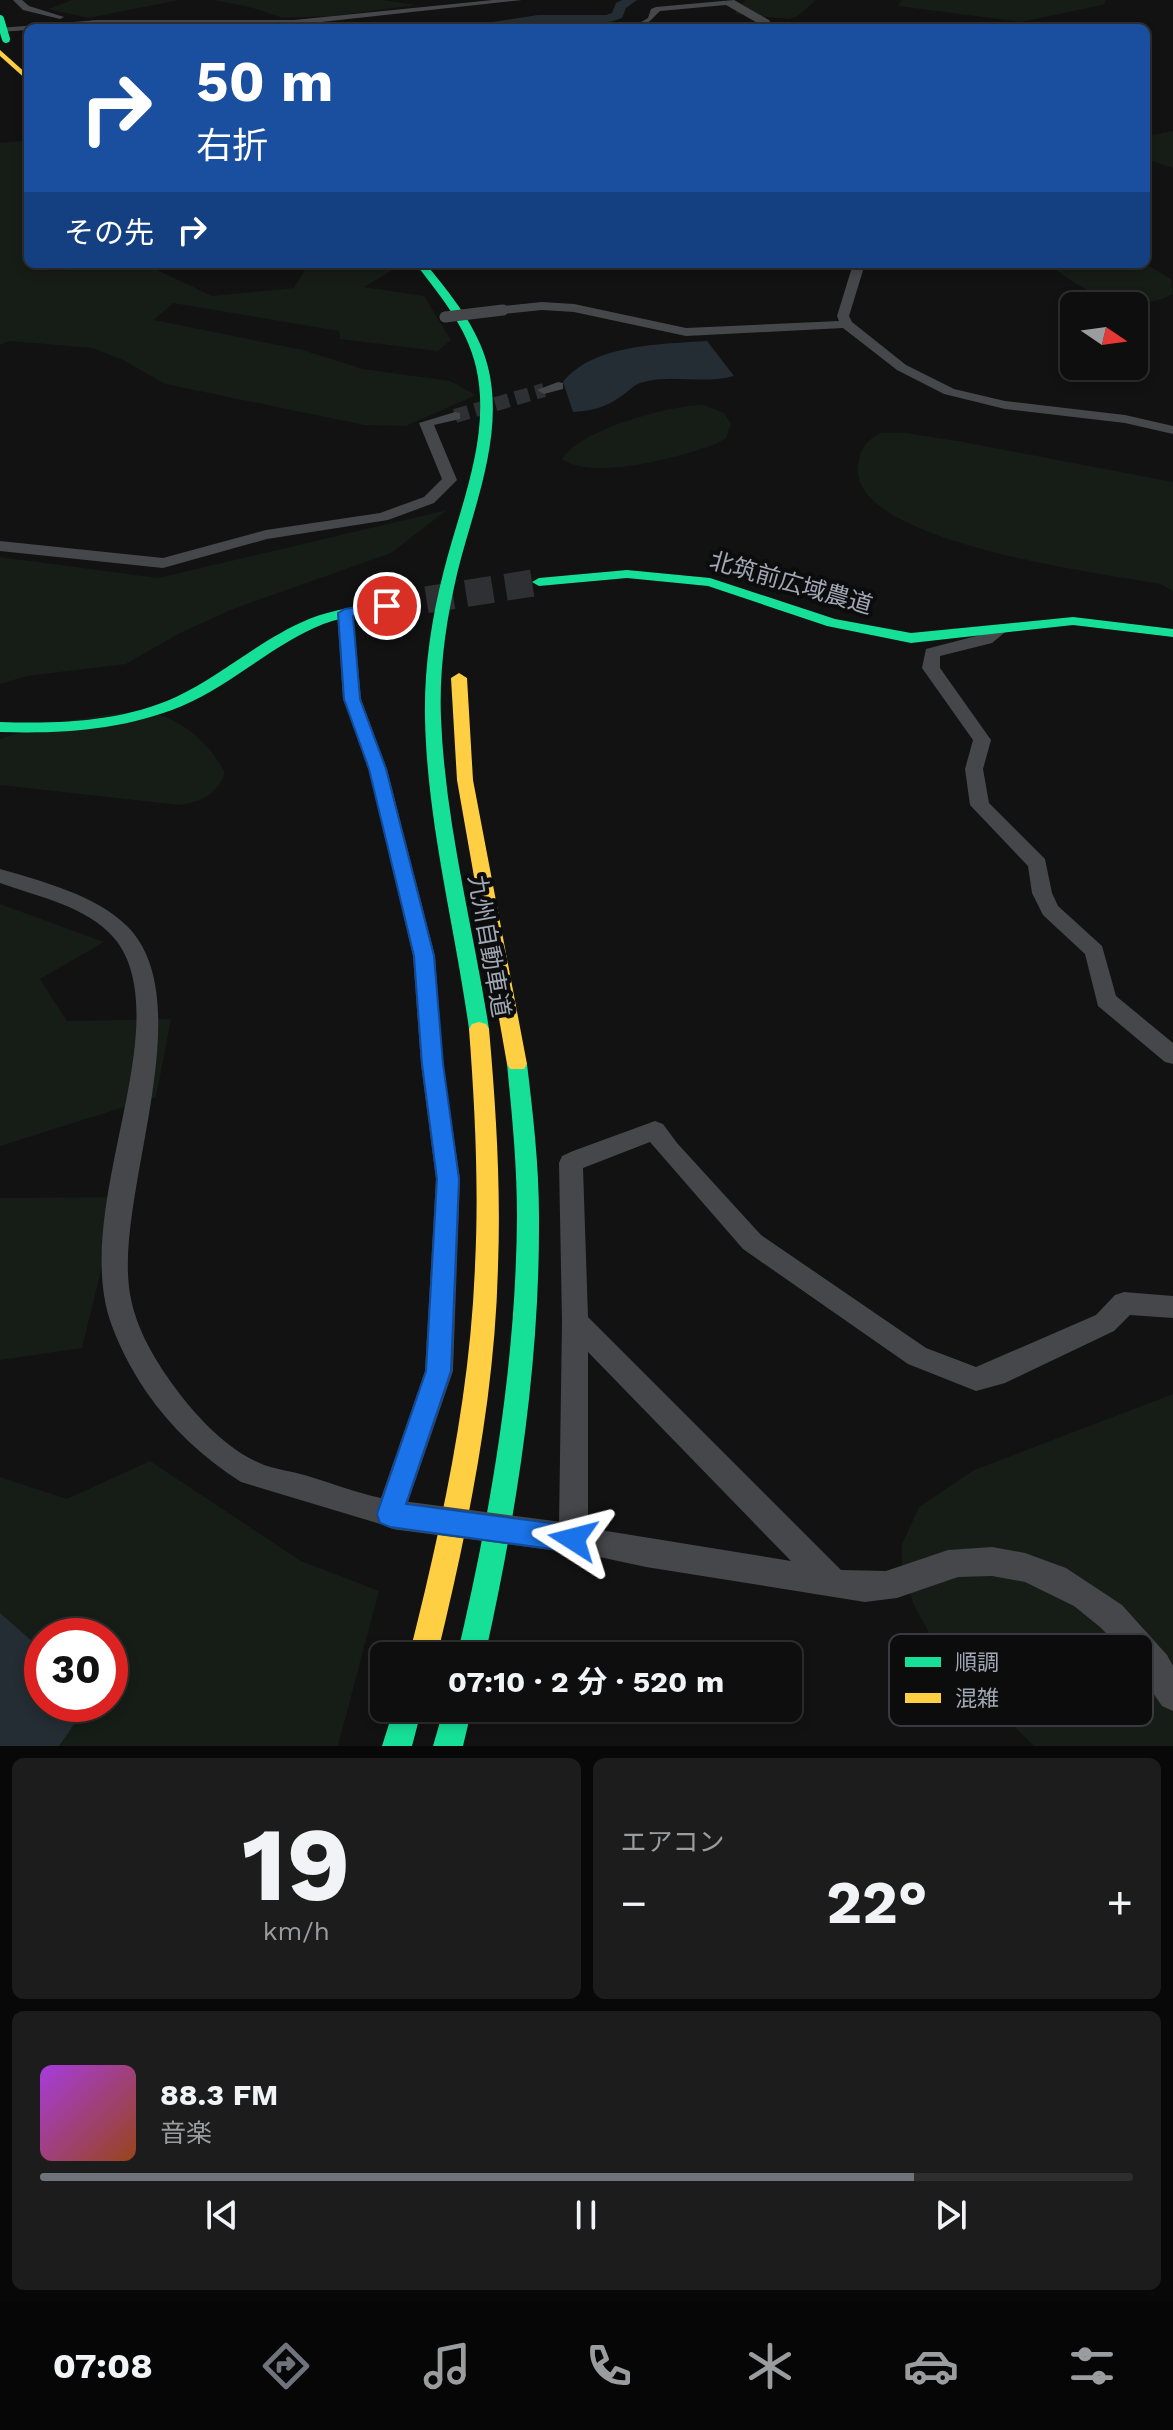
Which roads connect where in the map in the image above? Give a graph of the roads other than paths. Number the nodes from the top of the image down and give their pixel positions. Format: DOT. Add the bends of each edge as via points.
graph roads {
  1 [pos="17,0"];
  2 [pos="518,0"];
  3 [pos="728,1"];
  4 [pos="461,2"];
  5 [pos="741,10"];
  6 [pos="705,14"];
  7 [pos="62,23"];
  8 [pos="47,24"];
  9 [pos="99,24"];
  10 [pos="271,24"];
  11 [pos="642,24"];
  12 [pos="767,24"];
  13 [pos="24,26"];
  14 [pos="1,30"];
  15 [pos="24,62"];
  16 [pos="24,72"];
  17 [pos="424,268"];
  18 [pos="443,268"];
  19 [pos="858,268"];
  20 [pos="445,317"];
  21 [pos="846,324"];
  22 [pos="489,331"];
  23 [pos="455,416"];
  24 [pos="1173,430"];
  25 [pos="0,546"];
  26 [pos="539,582"];
  27 [pos="387,606"];
  28 [pos="345,613"];
  29 [pos="1001,629"];
  30 [pos="1173,633"];
  31 [pos="461,656"];
  32 [pos="0,727"];
  33 [pos="0,876"];
  34 [pos="1173,1056"];
  35 [pos="1173,1307"];
  36 [pos="575,1321"];
  37 [pos="394,1514"];
  38 [pos="564,1538"];
  39 [pos="832,1582"];
  40 [pos="1131,1634"];
  41 [pos="427,1642"];
  42 [pos="474,1642"];
  43 [pos="1153,1664"];
  44 [pos="1173,1695"];
  45 [pos="404,1722"];
  46 [pos="454,1722"];
  47 [pos="397,1746"];
  48 [pos="448,1746"];
  1 -- 7 [label="street" via="26,8 59,14"];
  2 -- 4 [label="street"];
  3 -- 5 [label="street"];
  3 -- 11 [label="street" via="659,9"];
  4 -- 10 [label="street"];
  5 -- 6 [label="street"];
  5 -- 12 [label="street"];
  7 -- 8 [label="street"];
  7 -- 9 [label="street"];
  13 -- 14 [label="street"];
  14 -- 15 [label="main road"];
  14 -- 16 [label="main road"];
  17 -- 41 [label="main road, 九州自動車道" via="468,323 487,392 482,463 437,642 433,719 442,818 478,1025 490,1160 487,1311 478,1394"];
  18 -- 22 [label="main road"];
  19 -- 21 [label="street" via="843,316"];
  20 -- 21 [label="street, bridge" via="542,306 686,332"];
  21 -- 24 [label="street" via="892,361 965,397"];
  23 -- 25 [label="street" via="426,423 450,480 429,500 383,517 266,535 163,563"];
  26 -- 29 [label="main road, 北筑前広域農道" via="627,574 710,582 832,623 911,638"];
  27 -- 28 [label="main road"];
  28 -- 32 [label="main road" via="311,624 203,688 151,712 71,728"];
  28 -- 37 [label="street" via="352,699 378,769 424,956 448,1179 439,1371"];
  29 -- 30 [label="main road, 北筑前広域農道" via="1073,621"];
  29 -- 34 [label="street" via="986,639 932,653 931,668 982,740 974,769 980,805 1038,864 1050,910 1095,951 1106,1000"];
  31 -- 42 [label="main road, 九州自動車道" via="463,764 520,1083 528,1232 516,1411"];
  33 -- 37 [label="street" via="108,918 131,946 141,979 150,1014 130,1141 116,1288 127,1329 145,1365 175,1409 212,1447 253,1473"];
  35 -- 36 [label="street" via="1124,1303 1105,1323 995,1374 976,1379 948,1370 917,1356 752,1242 655,1130 571,1163"];
  36 -- 38 [label="street"];
  36 -- 39 [label="street"];
  37 -- 38 [label="street, bridge"];
  38 -- 39 [label="street"];
  39 -- 40 [label="street" via="878,1587 955,1563 992,1560 1028,1567 1068,1584"];
  43 -- 44 [label="street"];
  45 -- 47 [label="main road"];
  46 -- 48 [label="main road"];
}
